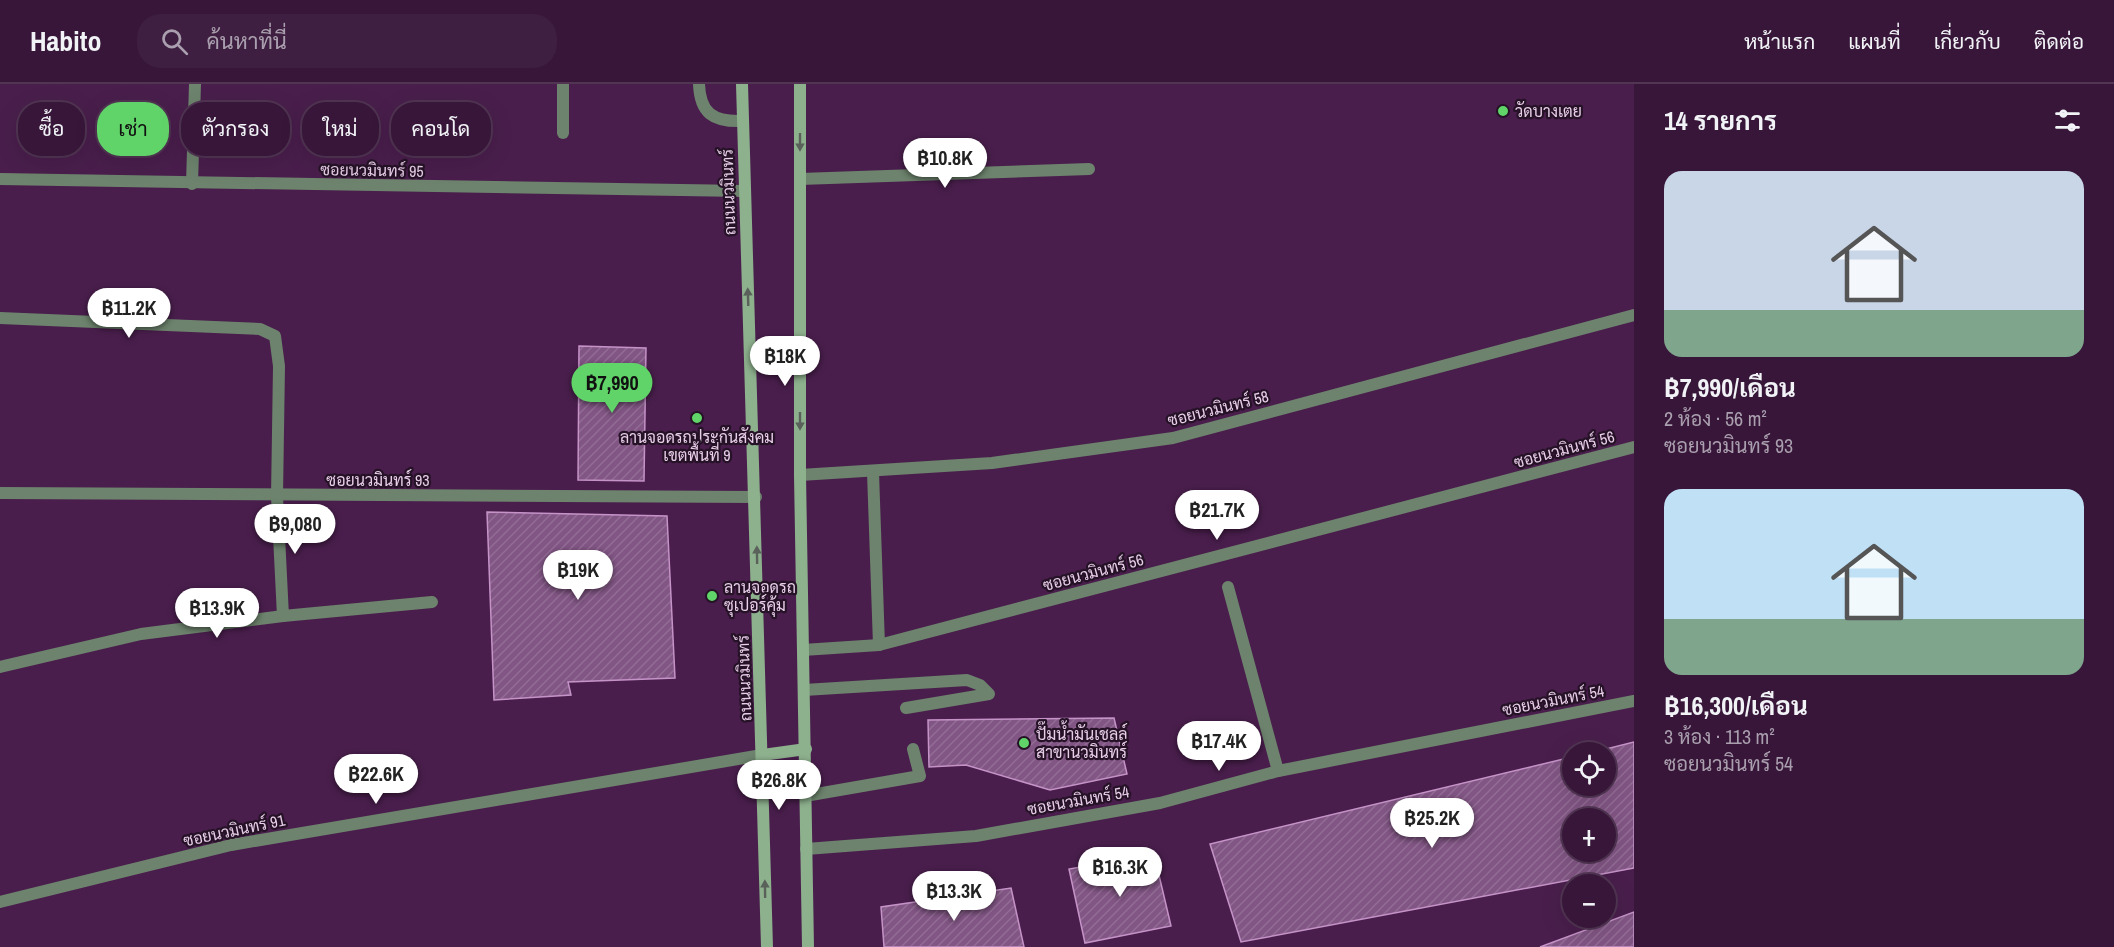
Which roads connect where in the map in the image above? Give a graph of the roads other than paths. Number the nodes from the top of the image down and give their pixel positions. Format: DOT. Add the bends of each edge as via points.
graph roads {
  1 [pos="195,84"];
  2 [pos="563,84"];
  3 [pos="699,84"];
  4 [pos="742,84"];
  5 [pos="800,84"];
  6 [pos="742,122"];
  7 [pos="563,133"];
  8 [pos="1089,169"];
  9 [pos="0,179"];
  10 [pos="800,179"];
  11 [pos="192,184"];
  12 [pos="744,191"];
  13 [pos="1634,315"];
  14 [pos="0,318"];
  15 [pos="1634,447"];
  16 [pos="873,472"];
  17 [pos="800,475"];
  18 [pos="0,493"];
  19 [pos="277,496"];
  20 [pos="756,496"];
  21 [pos="1228,586"];
  22 [pos="432,602"];
  23 [pos="283,616"];
  24 [pos="879,645"];
  25 [pos="803,650"];
  26 [pos="0,667"];
  27 [pos="804,690"];
  28 [pos="1634,701"];
  29 [pos="906,708"];
  30 [pos="806,749"];
  31 [pos="913,749"];
  32 [pos="762,755"];
  33 [pos="1278,771"];
  34 [pos="805,796"];
  35 [pos="806,849"];
  36 [pos="0,902"];
  37 [pos="767,947"];
  38 [pos="808,947"];
  1 -- 11 [label="street"];
  2 -- 7 [label="street"];
  3 -- 6 [label="street" via="700,102 710,115 725,122"];
  4 -- 6 [label="main road, ถนนนวมินทร์"];
  5 -- 10 [label="main road, one-way"];
  6 -- 12 [label="main road, ถนนนวมินทร์"];
  8 -- 10 [label="street"];
  9 -- 11 [label="street, ซอยนวมินทร์ 95"];
  10 -- 17 [label="main road, one-way"];
  11 -- 12 [label="street, ซอยนวมินทร์ 95"];
  20 -- 12 [label="main road, ถนนนวมินทร์, one-way"];
  13 -- 16 [label="street, ซอยนวมินทร์ 58" via="1173,438 992,463"];
  14 -- 19 [label="street" via="260,329 274,336 279,366"];
  15 -- 24 [label="street, ซอยนวมินทร์ 56"];
  16 -- 17 [label="street, ซอยนวมินทร์ 58"];
  16 -- 24 [label="street"];
  17 -- 25 [label="main road"];
  18 -- 19 [label="street, ซอยนวมินทร์ 93"];
  19 -- 20 [label="street, ซอยนวมินทร์ 93"];
  19 -- 23 [label="street"];
  32 -- 20 [label="main road, ถนนนวมินทร์, one-way"];
  21 -- 33 [label="street"];
  22 -- 23 [label="street"];
  23 -- 26 [label="street" via="141,634"];
  24 -- 25 [label="street, ซอยนวมินทร์ 56"];
  25 -- 27 [label="main road"];
  27 -- 29 [label="street" via="967,680 989,694"];
  27 -- 30 [label="main road"];
  28 -- 33 [label="street, ซอยนวมินทร์ 54"];
  30 -- 32 [label="main road"];
  30 -- 34 [label="main road"];
  31 -- 34 [label="street" via="920,776"];
  32 -- 36 [label="street, ซอยนวมินทร์ 91" via="231,845"];
  37 -- 32 [label="main road, ถนนนวมินทร์, one-way"];
  33 -- 35 [label="street, ซอยนวมินทร์ 54" via="1160,803 976,836"];
  34 -- 35 [label="main road"];
  35 -- 38 [label="main road"];
}
